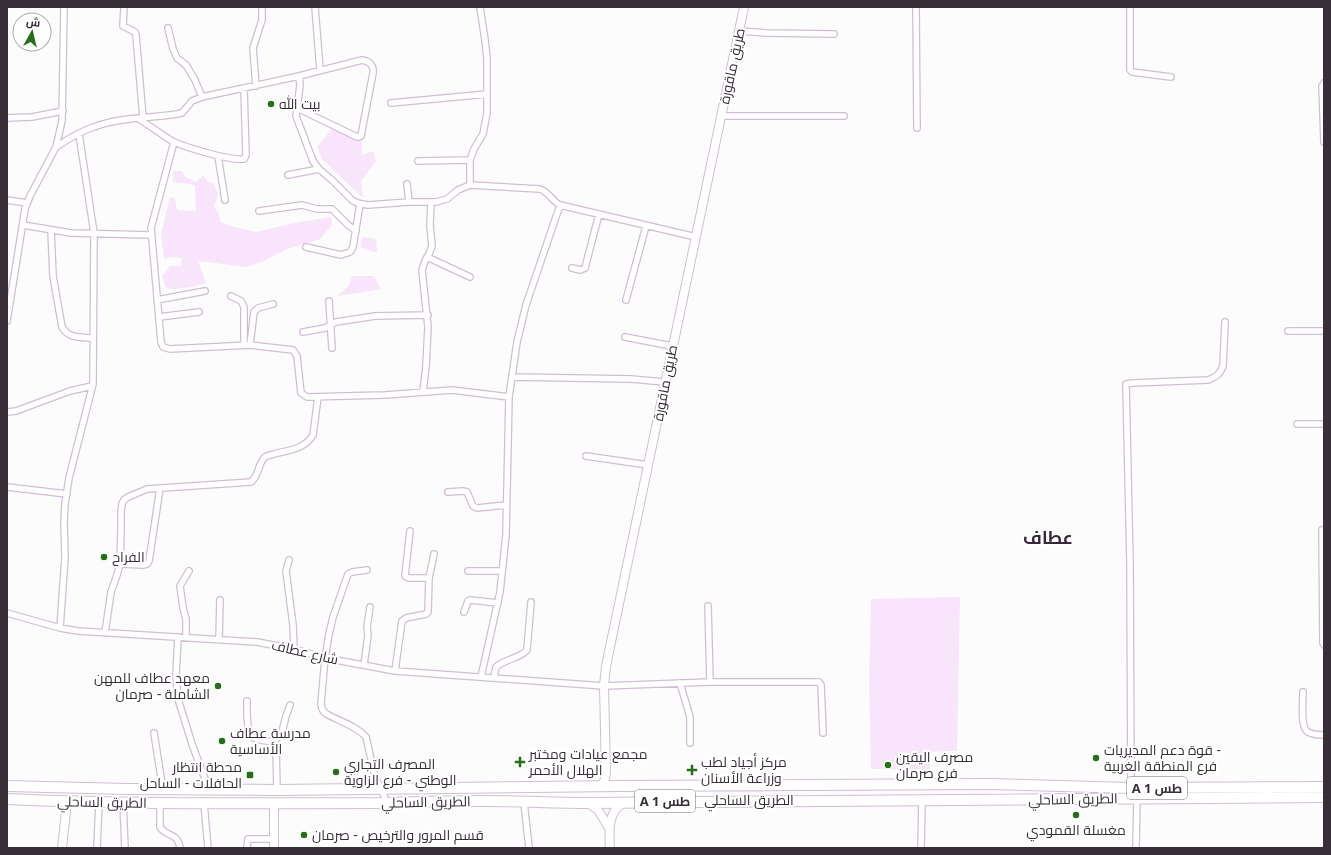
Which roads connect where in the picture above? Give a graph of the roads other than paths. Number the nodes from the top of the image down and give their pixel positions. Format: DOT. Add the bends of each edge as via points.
graph roads {
  1 [pos="64,7"];
  2 [pos="124,7"];
  3 [pos="262,7"];
  4 [pos="315,7"];
  5 [pos="480,7"];
  6 [pos="744,7"];
  7 [pos="916,7"];
  8 [pos="1130,7"];
  9 [pos="168,28"];
  10 [pos="739,31"];
  11 [pos="834,34"];
  12 [pos="320,70"];
  13 [pos="299,76"];
  14 [pos="1171,77"];
  15 [pos="1324,83"];
  16 [pos="256,86"];
  17 [pos="244,89"];
  18 [pos="487,94"];
  19 [pos="202,98"];
  20 [pos="391,103"];
  21 [pos="297,108"];
  22 [pos="63,111"];
  23 [pos="721,116"];
  24 [pos="844,116"];
  25 [pos="7,118"];
  26 [pos="141,118"];
  27 [pos="917,128"];
  28 [pos="79,134"];
  29 [pos="174,142"];
  30 [pos="1324,142"];
  31 [pos="56,147"];
  32 [pos="218,156"];
  33 [pos="470,160"];
  34 [pos="418,161"];
  35 [pos="319,169"];
  36 [pos="288,175"];
  37 [pos="407,184"];
  38 [pos="470,185"];
  39 [pos="7,200"];
  40 [pos="225,200"];
  41 [pos="409,202"];
  42 [pos="431,202"];
  43 [pos="28,203"];
  44 [pos="360,204"];
  45 [pos="560,205"];
  46 [pos="259,211"];
  47 [pos="599,214"];
  48 [pos="22,225"];
  49 [pos="646,226"];
  50 [pos="51,230"];
  51 [pos="356,231"];
  52 [pos="94,233"];
  53 [pos="151,235"];
  54 [pos="696,237"];
  55 [pos="306,247"];
  56 [pos="427,257"];
  57 [pos="572,268"];
  58 [pos="470,277"];
  59 [pos="205,291"];
  60 [pos="231,296"];
  61 [pos="157,300"];
  62 [pos="626,300"];
  63 [pos="9,301"];
  64 [pos="329,301"];
  65 [pos="273,304"];
  66 [pos="199,312"];
  67 [pos="428,315"];
  68 [pos="159,317"];
  69 [pos="7,321"];
  70 [pos="1225,322"];
  71 [pos="331,325"];
  72 [pos="1288,331"];
  73 [pos="1324,331"];
  74 [pos="303,332"];
  75 [pos="625,337"];
  76 [pos="93,338"];
  77 [pos="247,345"];
  78 [pos="672,346"];
  79 [pos="332,348"];
  80 [pos="512,377"];
  81 [pos="666,382"];
  82 [pos="92,386"];
  83 [pos="423,392"];
  84 [pos="318,397"];
  85 [pos="509,397"];
  86 [pos="7,412"];
  87 [pos="1297,424"];
  88 [pos="1324,424"];
  89 [pos="586,456"];
  90 [pos="648,465"];
  91 [pos="7,487"];
  92 [pos="160,488"];
  93 [pos="448,492"];
  94 [pos="67,494"];
  95 [pos="506,504"];
  96 [pos="1322,530"];
  97 [pos="410,531"];
  98 [pos="434,554"];
  99 [pos="289,560"];
  100 [pos="120,564"];
  101 [pos="367,570"];
  102 [pos="468,571"];
  103 [pos="502,571"];
  104 [pos="189,572"];
  105 [pos="429,578"];
  106 [pos="220,600"];
  107 [pos="531,602"];
  108 [pos="498,603"];
  109 [pos="708,606"];
  110 [pos="370,608"];
  111 [pos="464,612"];
  112 [pos="7,613"];
  113 [pos="60,628"];
  114 [pos="105,633"];
  115 [pos="178,637"];
  116 [pos="186,637"];
  117 [pos="219,639"];
  118 [pos="1324,645"];
  119 [pos="294,649"];
  120 [pos="325,658"];
  121 [pos="364,665"];
  122 [pos="395,670"];
  123 [pos="482,677"];
  124 [pos="494,677"];
  125 [pos="710,682"];
  126 [pos="680,683"];
  127 [pos="604,686"];
  128 [pos="1303,692"];
  129 [pos="247,701"];
  130 [pos="290,705"];
  131 [pos="154,733"];
  132 [pos="823,733"];
  133 [pos="1324,735"];
  134 [pos="274,742"];
  135 [pos="690,743"];
  136 [pos="606,762"];
  137 [pos="990,784"];
  138 [pos="7,786"];
  139 [pos="600,786"];
  140 [pos="621,786"];
  141 [pos="1324,787"];
  142 [pos="1131,788"];
  143 [pos="381,789"];
  144 [pos="163,790"];
  145 [pos="210,790"];
  146 [pos="277,790"];
  147 [pos="1324,797"];
  148 [pos="1137,798"];
  149 [pos="7,799"];
  150 [pos="922,800"];
  151 [pos="992,800"];
  152 [pos="629,801"];
  153 [pos="67,802"];
  154 [pos="99,802"];
  155 [pos="123,802"];
  156 [pos="524,802"];
  157 [pos="160,803"];
  158 [pos="204,803"];
  159 [pos="274,803"];
  160 [pos="387,803"];
  161 [pos="588,803"];
  162 [pos="609,828"];
  163 [pos="274,839"];
  164 [pos="62,848"];
  165 [pos="97,848"];
  166 [pos="125,848"];
  167 [pos="180,848"];
  168 [pos="208,848"];
  169 [pos="247,848"];
  170 [pos="274,848"];
  171 [pos="529,848"];
  172 [pos="610,848"];
  173 [pos="921,848"];
  174 [pos="1136,848"];
  1 -- 22 [label="street"];
  2 -- 26 [label="street" via="123,26 136,35"];
  3 -- 16 [label="street" via="262,20 253,48"];
  4 -- 12 [label="street"];
  5 -- 18 [label="street" via="487,58"];
  6 -- 10 [label="street, طريق ماقورة"];
  7 -- 27 [label="street"];
  8 -- 14 [label="street" via="1130,70"];
  9 -- 19 [label="street" via="177,58 186,65"];
  10 -- 11 [label="street"];
  10 -- 23 [label="street, طريق ماقورة"];
  12 -- 13 [label="street"];
  12 -- 21 [label="street" via="362,60 373,67 362,135 357,137"];
  13 -- 16 [label="street"];
  13 -- 21 [label="street"];
  15 -- 30 [label="street"];
  16 -- 17 [label="street"];
  17 -- 19 [label="street"];
  17 -- 32 [label="street" via="245,158 237,160"];
  18 -- 20 [label="street"];
  18 -- 33 [label="street" via="483,134"];
  19 -- 26 [label="street" via="192,101 182,113"];
  21 -- 35 [label="street" via="297,119 313,161"];
  22 -- 25 [label="street" via="32,117"];
  22 -- 31 [label="street"];
  23 -- 24 [label="street"];
  23 -- 54 [label="street, طريق ماقورة"];
  26 -- 28 [label="street" via="94,126"];
  26 -- 29 [label="street"];
  28 -- 31 [label="street"];
  28 -- 52 [label="street"];
  29 -- 32 [label="street"];
  29 -- 53 [label="street"];
  31 -- 43 [label="street"];
  32 -- 40 [label="street"];
  33 -- 34 [label="street"];
  33 -- 38 [label="street"];
  35 -- 36 [label="street"];
  35 -- 44 [label="street" via="352,200"];
  37 -- 41 [label="street"];
  38 -- 42 [label="street" via="447,199"];
  38 -- 45 [label="street" via="543,190"];
  39 -- 43 [label="street"];
  41 -- 42 [label="street"];
  41 -- 44 [label="street"];
  42 -- 56 [label="street" via="432,246"];
  43 -- 48 [label="street"];
  44 -- 51 [label="street"];
  45 -- 47 [label="street"];
  45 -- 80 [label="street" via="526,305"];
  46 -- 51 [label="street" via="302,205 317,209 332,208"];
  47 -- 49 [label="street"];
  47 -- 57 [label="street" via="585,268"];
  48 -- 50 [label="street"];
  48 -- 63 [label="street"];
  49 -- 54 [label="street"];
  49 -- 62 [label="street"];
  50 -- 52 [label="street"];
  50 -- 76 [label="street" via="53,276 62,327 71,336"];
  51 -- 55 [label="street" via="352,250 344,255"];
  52 -- 53 [label="street"];
  52 -- 76 [label="street"];
  53 -- 61 [label="street"];
  54 -- 78 [label="street, طريق ماقورة"];
  56 -- 58 [label="street"];
  56 -- 67 [label="street" via="422,270"];
  59 -- 61 [label="street"];
  60 -- 77 [label="street" via="241,301 244,307"];
  61 -- 68 [label="street"];
  63 -- 69 [label="street"];
  64 -- 71 [label="street"];
  65 -- 77 [label="street" via="258,308 254,312"];
  66 -- 68 [label="street"];
  67 -- 71 [label="street" via="375,316"];
  67 -- 83 [label="street" via="428,353"];
  68 -- 77 [label="street" via="161,342 163,347 168,349"];
  70 -- 142 [label="street" via="1223,366 1216,377 1208,380 1126,384"];
  71 -- 74 [label="street"];
  71 -- 79 [label="street"];
  72 -- 73 [label="street"];
  75 -- 78 [label="street"];
  76 -- 82 [label="street"];
  77 -- 84 [label="street" via="291,349 297,356 301,393 304,397"];
  78 -- 81 [label="street, طريق ماقورة"];
  80 -- 81 [label="street"];
  80 -- 85 [label="street"];
  81 -- 90 [label="street, طريق ماقورة"];
  82 -- 86 [label="street"];
  82 -- 94 [label="street"];
  83 -- 84 [label="street"];
  83 -- 85 [label="street" via="460,390"];
  84 -- 92 [label="street" via="311,439 300,448 266,457 252,482"];
  85 -- 95 [label="street"];
  87 -- 88 [label="street"];
  89 -- 90 [label="street"];
  90 -- 127 [label="street, طريق ماقورة" via="610,643"];
  91 -- 94 [label="street"];
  92 -- 100 [label="street" via="141,491 128,497 122,504"];
  92 -- 100 [label="street" via="149,561 143,565"];
  93 -- 95 [label="street" via="467,492 473,506 477,508"];
  94 -- 113 [label="street" via="64,513 66,557"];
  95 -- 103 [label="street"];
  96 -- 118 [label="street"];
  97 -- 105 [label="street" via="406,576"];
  98 -- 105 [label="street"];
  99 -- 119 [label="street" via="286,571"];
  100 -- 114 [label="street" via="111,592"];
  101 -- 120 [label="street" via="348,574 333,617"];
  102 -- 103 [label="street"];
  103 -- 108 [label="street"];
  104 -- 116 [label="street" via="180,586 186,619"];
  105 -- 122 [label="street" via="428,612 402,621"];
  106 -- 117 [label="street"];
  107 -- 124 [label="street" via="527,650 496,666"];
  108 -- 111 [label="street" via="470,600"];
  108 -- 123 [label="street"];
  109 -- 125 [label="street"];
  110 -- 121 [label="street"];
  112 -- 113 [label="street, شارع عطاف"];
  113 -- 114 [label="street, شارع عطاف"];
  114 -- 115 [label="street, شارع عطاف"];
  115 -- 116 [label="street, شارع عطاف"];
  115 -- 145 [label="street" via="178,699"];
  116 -- 117 [label="street, شارع عطاف"];
  117 -- 119 [label="street, شارع عطاف" via="257,642"];
  119 -- 120 [label="street, شارع عطاف"];
  120 -- 121 [label="street, شارع عطاف"];
  120 -- 143 [label="street" via="322,709 366,737 374,777"];
  121 -- 122 [label="street, شارع عطاف"];
  122 -- 123 [label="street, شارع عطاف"];
  123 -- 124 [label="street, شارع عطاف"];
  124 -- 127 [label="street, شارع عطاف"];
  125 -- 126 [label="street, شارع عطاف"];
  125 -- 132 [label="street, شارع عطاف" via="819,682"];
  126 -- 127 [label="street, شارع عطاف"];
  126 -- 135 [label="street" via="690,716"];
  127 -- 136 [label="street, طريق ماقورة"];
  128 -- 133 [label="street" via="1305,730 1315,735"];
  129 -- 134 [label="street" via="251,736"];
  130 -- 134 [label="street" via="282,732"];
  131 -- 144 [label="street"];
  134 -- 146 [label="street"];
  136 -- 139 [label="street, طريق ماقورة" via="605,778"];
  136 -- 140 [label="street, طريق ماقورة" via="612,779"];
  137 -- 140 [label="highway, الطريق الساحلي / A 1 طس"];
  137 -- 142 [label="highway, الطريق الساحلي / A 1 طس"];
  137 -- 151 [label="highway"];
  138 -- 144 [label="highway, الطريق الساحلي / A 1 طس"];
  139 -- 140 [label="highway, الطريق الساحلي / A 1 طس"];
  139 -- 143 [label="highway, الطريق الساحلي / A 1 طس"];
  141 -- 142 [label="highway, الطريق الساحلي / A 1 طس"];
  143 -- 146 [label="highway, الطريق الساحلي / A 1 طس"];
  143 -- 160 [label="street"];
  144 -- 145 [label="highway, الطريق الساحلي / A 1 طس"];
  145 -- 146 [label="highway, الطريق الساحلي / A 1 طس"];
  147 -- 148 [label="highway, الطريق الساحلي / A 1 طس"];
  148 -- 151 [label="highway, الطريق الساحلي / A 1 طس"];
  148 -- 174 [label="street"];
  149 -- 153 [label="highway, الطريق الساحلي / A 1 طس"];
  150 -- 151 [label="highway, الطريق الساحلي / A 1 طس"];
  150 -- 152 [label="highway, الطريق الساحلي / A 1 طس"];
  150 -- 173 [label="street"];
  152 -- 161 [label="highway, الطريق الساحلي / A 1 طس"];
  152 -- 162 [label="street" via="616,808"];
  153 -- 154 [label="highway, الطريق الساحلي / A 1 طس"];
  153 -- 164 [label="street"];
  154 -- 155 [label="highway, الطريق الساحلي / A 1 طس"];
  154 -- 165 [label="street"];
  155 -- 157 [label="highway, الطريق الساحلي / A 1 طس"];
  155 -- 166 [label="street"];
  156 -- 160 [label="highway, الطريق الساحلي / A 1 طس"];
  156 -- 161 [label="highway, الطريق الساحلي / A 1 طس"];
  156 -- 171 [label="street"];
  157 -- 158 [label="highway, الطريق الساحلي / A 1 طس"];
  157 -- 167 [label="street" via="160,827 175,836"];
  158 -- 159 [label="highway, الطريق الساحلي / A 1 طس"];
  158 -- 168 [label="street"];
  159 -- 160 [label="highway, الطريق الساحلي / A 1 طس"];
  159 -- 163 [label="street"];
  161 -- 162 [label="street" via="598,810"];
  162 -- 172 [label="street"];
  163 -- 169 [label="street" via="248,838"];
  163 -- 170 [label="street"];
}
